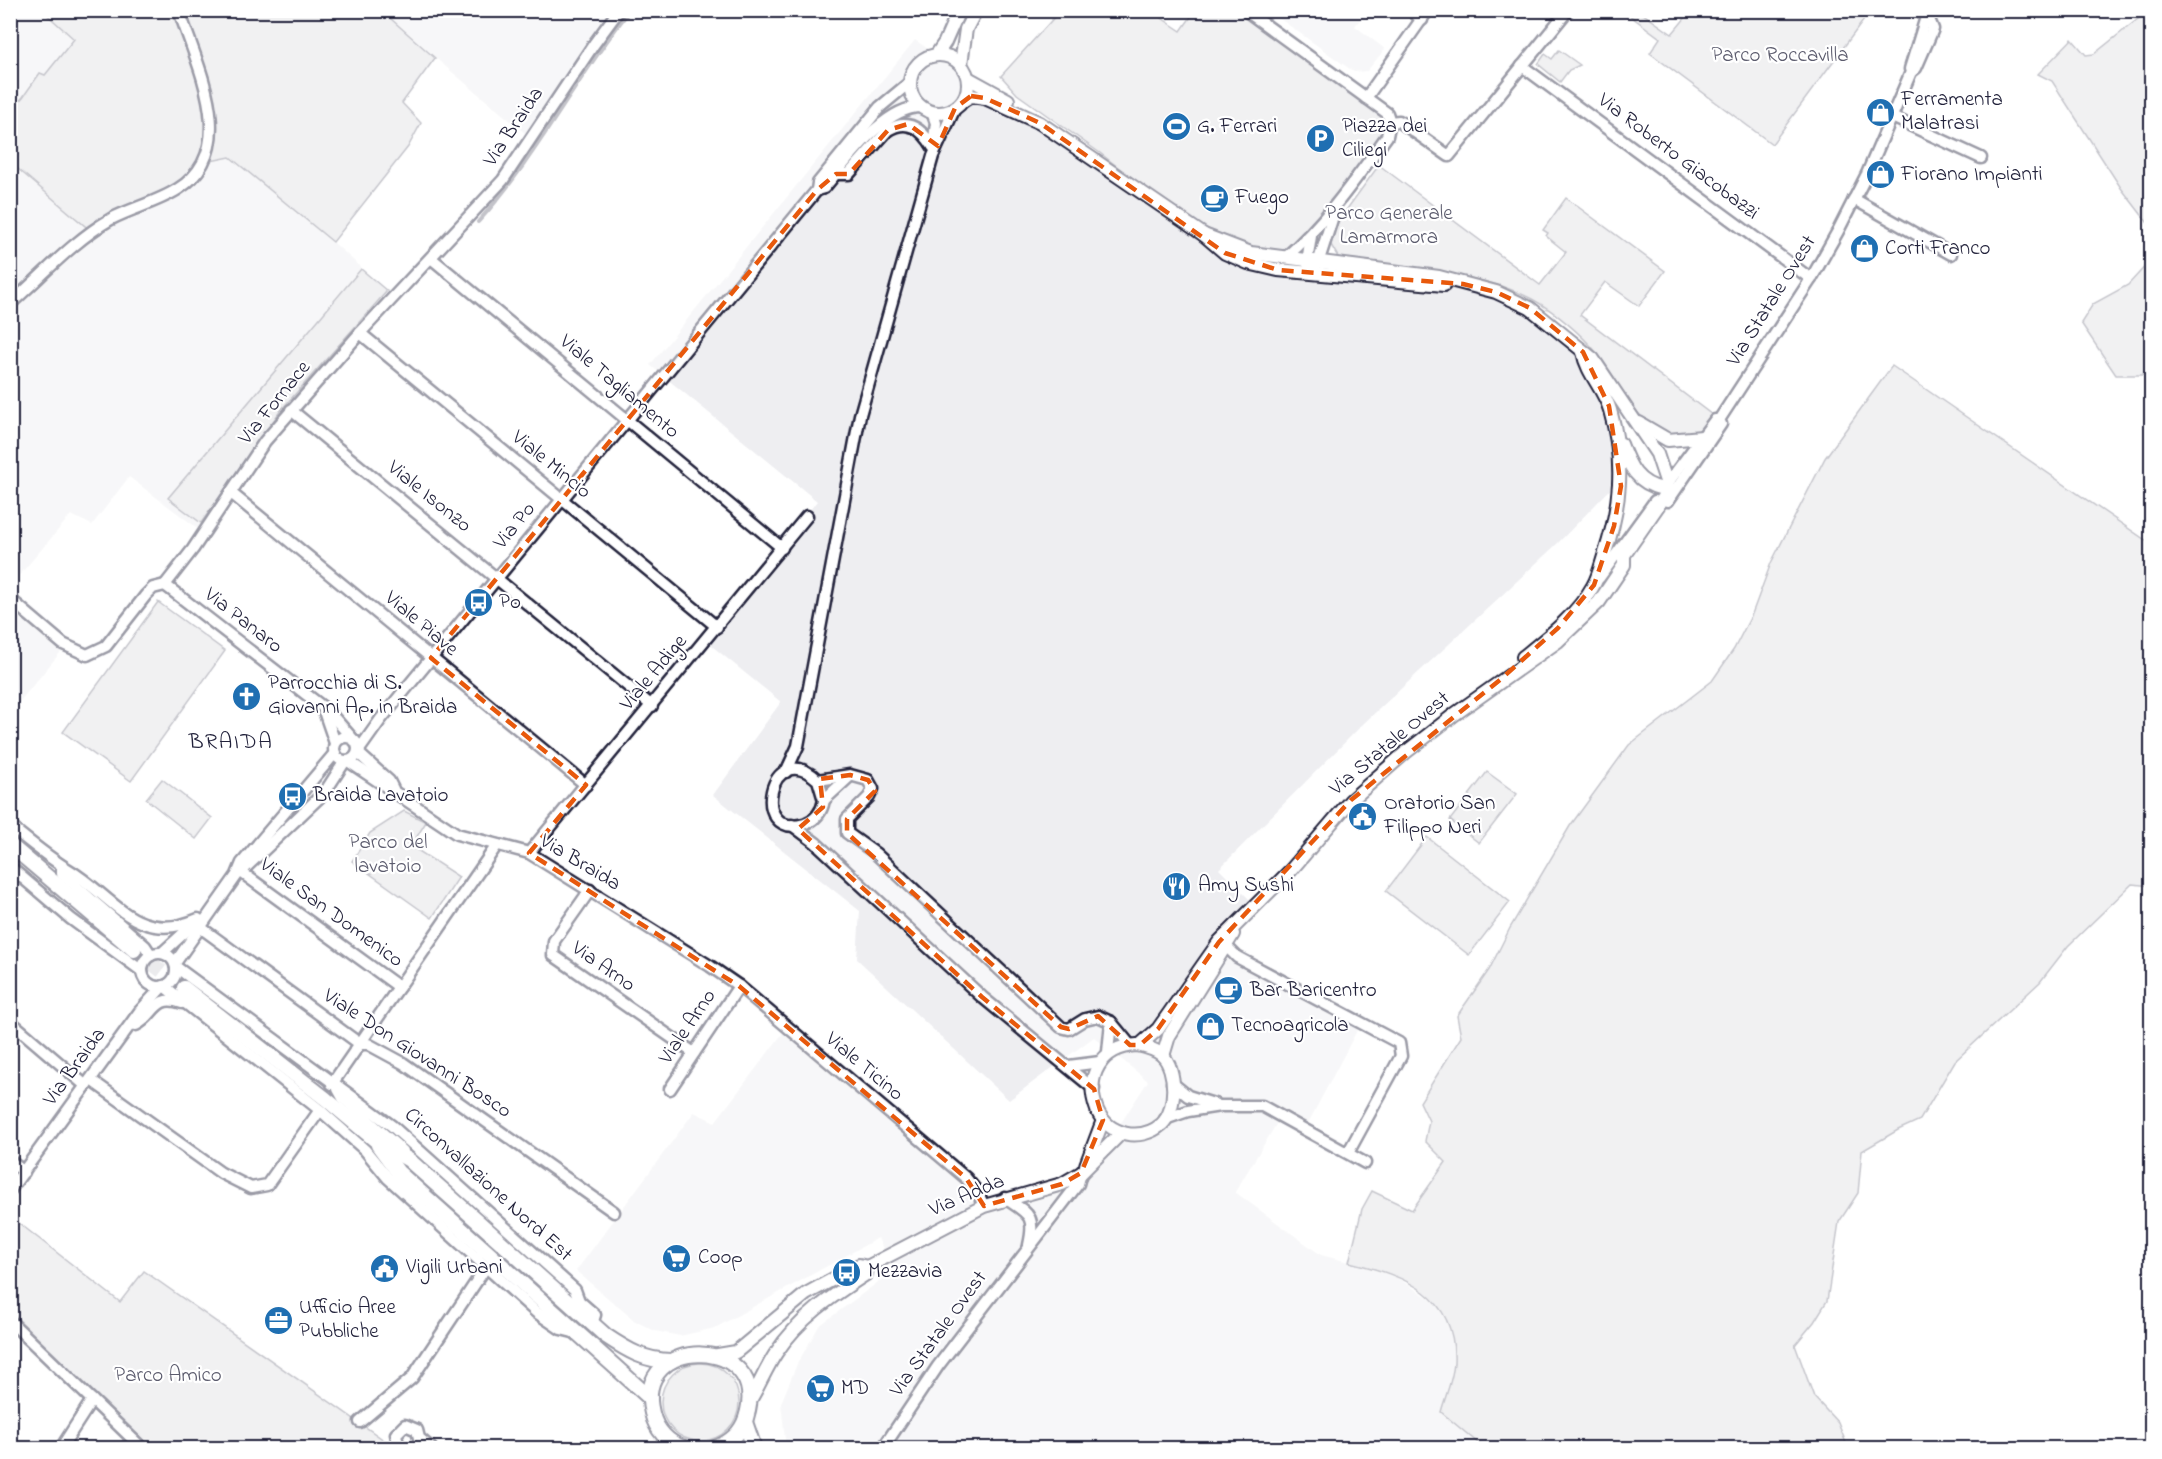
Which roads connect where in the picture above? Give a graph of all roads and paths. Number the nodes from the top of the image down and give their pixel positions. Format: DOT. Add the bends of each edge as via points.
graph roads {
  1 [pos="179,10"];
  2 [pos="619,10"];
  3 [pos="959,10"];
  4 [pos="976,10"];
  5 [pos="1245,10"];
  6 [pos="1411,10"];
  7 [pos="1568,10"];
  8 [pos="1924,12"];
  9 [pos="1425,15"];
  10 [pos="937,54"];
  11 [pos="961,64"];
  12 [pos="1522,66"];
  13 [pos="1911,72"];
  14 [pos="968,78"];
  15 [pos="909,83"];
  16 [pos="1366,98"];
  17 [pos="959,104"];
  18 [pos="926,109"];
  19 [pos="1892,117"];
  20 [pos="1036,120"];
  21 [pos="1390,122"];
  22 [pos="933,152"];
  23 [pos="1981,158"];
  24 [pos="836,174"];
  25 [pos="817,190"];
  26 [pos="1854,199"];
  27 [pos="1336,207"];
  28 [pos="1204,235"];
  29 [pos="1311,236"];
  30 [pos="1951,254"];
  31 [pos="431,258"];
  32 [pos="1285,258"];
  33 [pos="1312,265"];
  34 [pos="1257,266"];
  35 [pos="1811,279"];
  36 [pos="1373,280"];
  37 [pos="1463,284"];
  38 [pos="10,304"];
  39 [pos="360,333"];
  40 [pos="1583,352"];
  41 [pos="291,410"];
  42 [pos="629,420"];
  43 [pos="1719,420"];
  44 [pos="1637,421"];
  45 [pos="1702,437"];
  46 [pos="1618,441"];
  47 [pos="1686,475"];
  48 [pos="1666,488"];
  49 [pos="231,493"];
  50 [pos="562,499"];
  51 [pos="807,516"];
  52 [pos="782,548"];
  53 [pos="1624,565"];
  54 [pos="498,578"];
  55 [pos="165,585"];
  56 [pos="1594,585"];
  57 [pos="10,599"];
  58 [pos="717,627"];
  59 [pos="431,658"];
  60 [pos="1501,679"];
  61 [pos="652,706"];
  62 [pos="324,711"];
  63 [pos="356,745"];
  64 [pos="798,746"];
  65 [pos="335,748"];
  66 [pos="346,761"];
  67 [pos="806,771"];
  68 [pos="786,772"];
  69 [pos="850,775"];
  70 [pos="818,780"];
  71 [pos="586,785"];
  72 [pos="393,789"];
  73 [pos="824,800"];
  74 [pos="815,818"];
  75 [pos="792,825"];
  76 [pos="10,826"];
  77 [pos="816,843"];
  78 [pos="497,845"];
  79 [pos="12,848"];
  80 [pos="529,853"];
  81 [pos="10,867"];
  82 [pos="62,868"];
  83 [pos="239,873"];
  84 [pos="590,890"];
  85 [pos="199,923"];
  86 [pos="1238,926"];
  87 [pos="1226,946"];
  88 [pos="134,950"];
  89 [pos="157,954"];
  90 [pos="175,965"];
  91 [pos="710,966"];
  92 [pos="142,971"];
  93 [pos="148,982"];
  94 [pos="739,986"];
  95 [pos="163,987"];
  96 [pos="399,987"];
  97 [pos="184,988"];
  98 [pos="184,1004"];
  99 [pos="140,1011"];
  100 [pos="10,1021"];
  101 [pos="1111,1022"];
  102 [pos="130,1026"];
  103 [pos="360,1044"];
  104 [pos="1135,1045"];
  105 [pos="694,1053"];
  106 [pos="1163,1056"];
  107 [pos="1104,1057"];
  108 [pos="1069,1066"];
  109 [pos="88,1083"];
  110 [pos="1172,1083"];
  111 [pos="335,1087"];
  112 [pos="669,1089"];
  113 [pos="1094,1089"];
  114 [pos="1220,1106"];
  115 [pos="320,1110"];
  116 [pos="1165,1119"];
  117 [pos="1103,1120"];
  118 [pos="1121,1133"];
  119 [pos="370,1145"];
  120 [pos="1348,1153"];
  121 [pos="409,1160"];
  122 [pos="10,1161"];
  123 [pos="1365,1163"];
  124 [pos="1083,1171"];
  125 [pos="24,1172"];
  126 [pos="10,1190"];
  127 [pos="1005,1198"];
  128 [pos="984,1206"];
  129 [pos="614,1212"];
  130 [pos="1029,1245"];
  131 [pos="867,1267"];
  132 [pos="486,1268"];
  133 [pos="12,1319"];
  134 [pos="592,1324"];
  135 [pos="578,1333"];
  136 [pos="718,1355"];
  137 [pos="671,1361"];
  138 [pos="650,1398"];
  139 [pos="92,1400"];
  140 [pos="749,1402"];
  141 [pos="360,1422"];
  142 [pos="745,1422"];
  143 [pos="419,1438"];
  144 [pos="665,1443"];
  145 [pos="61,1449"];
  146 [pos="142,1449"];
  147 [pos="405,1449"];
  148 [pos="410,1449"];
  149 [pos="431,1449"];
  150 [pos="684,1449"];
  151 [pos="715,1449"];
  152 [pos="754,1449"];
  153 [pos="883,1449"];
  1 -- 38 [label="street" via="212,113 207,156 178,189 88,233"];
  2 -- 31 [label="street, Via Braida" via="503,180"];
  3 -- 10 [label="street"];
  4 -- 11 [label="street" via="966,29"];
  5 -- 16 [label="street"];
  6 -- 9 [label="street"];
  7 -- 12 [label="street"];
  8 -- 13 [label="street, Via Statale Ovest"];
  8 -- 13 [label="street, Via Statale Ovest" via="1933,29"];
  9 -- 16 [label="street"];
  10 -- 11 [label="street" via="950,56"];
  10 -- 15 [label="street" via="915,67"];
  11 -- 14 [label="street"];
  12 -- 21 [label="street" via="1449,156 1399,121"];
  12 -- 35 [label="street, Via Roberto Giacobazzi"];
  13 -- 19 [label="street, Via Statale Ovest"];
  14 -- 17 [label="street" via="966,94"];
  14 -- 20 [label="street" via="1008,99"];
  15 -- 18 [label="street" via="911,92"];
  15 -- 25 [label="street" via="880,107 818,183"];
  16 -- 21 [label="street" via="1387,113"];
  17 -- 18 [label="street" via="940,113"];
  17 -- 20 [label="street" via="971,96 985,98"];
  17 -- 22 [label="street"];
  18 -- 22 [label="street" via="936,123"];
  18 -- 24 [label="street" via="895,113 882,122"];
  19 -- 23 [label="street"];
  19 -- 26 [label="street, Via Statale Ovest"];
  20 -- 28 [label="street"];
  21 -- 27 [label="street" via="1387,136"];
  22 -- 24 [label="street" via="917,128 908,124 895,126 849,174"];
  22 -- 64 [label="street" via="860,415"];
  24 -- 25 [label="street"];
  25 -- 42 [label="street, Via Po"];
  26 -- 30 [label="street"];
  26 -- 35 [label="street, Via Statale Ovest"];
  27 -- 29 [label="street"];
  27 -- 33 [label="street"];
  28 -- 32 [label="street" via="1251,253"];
  28 -- 34 [label="street" via="1225,253"];
  29 -- 32 [label="street"];
  29 -- 33 [label="street"];
  31 -- 39 [label="street, Via Fornace"];
  31 -- 42 [label="street, Viale Tagliamento"];
  32 -- 33 [label="street"];
  33 -- 34 [label="street"];
  33 -- 36 [label="street"];
  33 -- 37 [label="street" via="1440,277"];
  34 -- 36 [label="street"];
  35 -- 43 [label="street, Via Statale Ovest"];
  36 -- 37 [label="street"];
  37 -- 40 [label="street" via="1496,292 1530,308"];
  39 -- 41 [label="street, Via Fornace"];
  39 -- 50 [label="street, Viale Mincio"];
  40 -- 44 [label="street" via="1593,359"];
  40 -- 46 [label="street" via="1585,365 1609,406"];
  41 -- 49 [label="street, Via Fornace"];
  41 -- 54 [label="street, Viale Isonzo"];
  42 -- 50 [label="street, Via Po"];
  42 -- 52 [label="street, Viale Tagliamento"];
  43 -- 45 [label="street, Via Statale Ovest"];
  43 -- 47 [label="street, Via Statale Ovest"];
  44 -- 45 [label="street" via="1668,440"];
  44 -- 48 [label="street" via="1657,454"];
  45 -- 48 [label="street, Via Statale Ovest"];
  46 -- 48 [label="street" via="1631,470 1643,481"];
  46 -- 56 [label="street" via="1619,496 1614,526"];
  47 -- 48 [label="street, Via Statale Ovest" via="1679,475"];
  47 -- 53 [label="street, Via Statale Ovest"];
  48 -- 53 [label="street, Via Statale Ovest" via="1624,555"];
  48 -- 56 [label="street, Via Statale Ovest"];
  49 -- 55 [label="street, Via Fornace"];
  49 -- 59 [label="street, Viale Piave"];
  50 -- 54 [label="street, Via Po"];
  50 -- 58 [label="street, Viale Mincio"];
  51 -- 52 [label="street, Viale Adige"];
  52 -- 58 [label="street, Viale Adige"];
  53 -- 60 [label="street, Via Statale Ovest" via="1591,611 1558,641 1506,680"];
  54 -- 59 [label="street, Via Po"];
  54 -- 61 [label="street, Viale Isonzo"];
  55 -- 57 [label="street, Via Fornace" via="146,595 106,646 87,655 63,644"];
  55 -- 62 [label="street, Via Panaro"];
  56 -- 60 [label="street, Via Statale Ovest" via="1558,628"];
  58 -- 61 [label="street, Viale Adige"];
  59 -- 63 [label="street, Via Po"];
  59 -- 71 [label="street, Viale Piave"];
  60 -- 86 [label="street, Via Statale Ovest" via="1367,785"];
  61 -- 71 [label="street, Viale Adige"];
  62 -- 63 [label="street, Via Panaro"];
  62 -- 65 [label="street"];
  63 -- 65 [label="street, Via Braida" via="344,736"];
  63 -- 66 [label="street, Via Braida"];
  63 -- 72 [label="street, Via Braida"];
  64 -- 67 [label="street"];
  64 -- 68 [label="street"];
  65 -- 66 [label="street, Via Braida"];
  65 -- 83 [label="street, Via Braida" via="242,863"];
  66 -- 72 [label="street, Via Braida"];
  66 -- 83 [label="street, Via Braida" via="325,792"];
  67 -- 68 [label="street"];
  67 -- 70 [label="street"];
  68 -- 75 [label="street" via="773,784 769,801 777,817"];
  69 -- 70 [label="street"];
  69 -- 73 [label="street"];
  69 -- 101 [label="street" via="867,780 873,789 847,819 850,835 875,853 1061,1027 1075,1027 1093,1016"];
  70 -- 73 [label="street"];
  71 -- 80 [label="street, Viale Adige"];
  72 -- 78 [label="street, Via Braida" via="457,834"];
  73 -- 74 [label="street"];
  74 -- 75 [label="street"];
  74 -- 77 [label="street"];
  75 -- 77 [label="street"];
  76 -- 82 [label="street"];
  77 -- 108 [label="street" via="982,997"];
  78 -- 80 [label="street, Via Braida"];
  78 -- 96 [label="street"];
  79 -- 88 [label="main road"];
  80 -- 84 [label="street, Via Braida"];
  81 -- 92 [label="street" via="71,919"];
  82 -- 85 [label="street" via="140,922 169,927"];
  82 -- 89 [label="street" via="62,874"];
  83 -- 85 [label="street, Via Braida"];
  83 -- 96 [label="street, Viale San Domenico"];
  84 -- 91 [label="street, Via Braida"];
  84 -- 105 [label="street, Via Arno" via="554,941 552,955"];
  85 -- 89 [label="street, Via Braida"];
  85 -- 90 [label="street, Via Braida"];
  85 -- 103 [label="street, Viale Don Giovanni Bosco"];
  86 -- 87 [label="street, Via Statale Ovest"];
  86 -- 104 [label="street, Via Statale Ovest" via="1218,942 1158,1029"];
  87 -- 106 [label="street, Via Statale Ovest" via="1169,1036"];
  87 -- 120 [label="street" via="1237,957 1399,1043 1401,1056"];
  89 -- 90 [label="street"];
  89 -- 92 [label="street, Via Braida" via="146,960"];
  90 -- 95 [label="street, Via Braida" via="174,979"];
  90 -- 111 [label="street, Circonvallazione Nord Est"];
  91 -- 94 [label="street, Viale Ticino"];
  92 -- 93 [label="street"];
  93 -- 95 [label="street"];
  93 -- 99 [label="street, Via Braida"];
  94 -- 105 [label="street, Viale Arno"];
  94 -- 128 [label="street, Viale Ticino" via="966,1178"];
  95 -- 98 [label="street"];
  95 -- 99 [label="street, Via Braida"];
  96 -- 103 [label="street"];
  97 -- 119 [label="main road, Circonvallazione Nord Est" via="326,1099"];
  98 -- 102 [label="street, Via Braida" via="175,1000 163,1002"];
  98 -- 115 [label="street"];
  99 -- 102 [label="street, Via Braida"];
  100 -- 109 [label="street"];
  101 -- 104 [label="street"];
  101 -- 107 [label="street"];
  102 -- 109 [label="street, Via Braida"];
  103 -- 111 [label="street"];
  103 -- 129 [label="street, Viale Don Giovanni Bosco" via="368,1044 404,1063"];
  104 -- 106 [label="street" via="1151,1048"];
  104 -- 107 [label="street, Via Statale Ovest"];
  105 -- 112 [label="street, Viale Arno"];
  106 -- 110 [label="street"];
  107 -- 108 [label="street"];
  107 -- 113 [label="street" via="1095,1074"];
  108 -- 113 [label="street"];
  109 -- 115 [label="street" via="221,1173 251,1188 267,1185"];
  109 -- 125 [label="street, Via Braida"];
  110 -- 114 [label="street" via="1188,1096"];
  110 -- 116 [label="street" via="1173,1096"];
  111 -- 121 [label="street, Circonvallazione Nord Est"];
  111 -- 134 [label="street, Circonvallazione Nord Est" via="347,1090 392,1126 574,1290 579,1301 595,1315"];
  113 -- 117 [label="street"];
  114 -- 116 [label="street"];
  114 -- 120 [label="street" via="1262,1106"];
  115 -- 119 [label="street"];
  116 -- 118 [label="street" via="1151,1131"];
  117 -- 118 [label="street"];
  117 -- 124 [label="street, Via Statale Ovest"];
  118 -- 124 [label="street, Via Statale Ovest"];
  119 -- 121 [label="main road, Circonvallazione Nord Est"];
  119 -- 132 [label="street, Circonvallazione Nord Est" via="388,1178"];
  119 -- 135 [label="main road, Circonvallazione Nord Est"];
  120 -- 123 [label="street"];
  121 -- 134 [label="main road, Circonvallazione Nord Est"];
  122 -- 125 [label="street"];
  124 -- 127 [label="street, Via Adda" via="1062,1184"];
  124 -- 130 [label="street, Via Statale Ovest" via="1078,1184"];
  125 -- 126 [label="street, Via Braida"];
  127 -- 128 [label="street, Via Adda"];
  127 -- 130 [label="street" via="1030,1217 1033,1225"];
  128 -- 131 [label="street, Via Adda"];
  130 -- 153 [label="street, Via Statale Ovest" via="938,1366"];
  131 -- 136 [label="street" via="859,1265 806,1294 736,1352"];
  131 -- 140 [label="street" via="866,1274 818,1306 790,1335"];
  132 -- 135 [label="street, Circonvallazione Nord Est" via="536,1312 561,1329"];
  132 -- 141 [label="street" via="412,1378"];
  133 -- 139 [label="street"];
  134 -- 137 [label="main road, Circonvallazione Nord Est" via="629,1352"];
  135 -- 138 [label="main road, Circonvallazione Nord Est"];
  136 -- 137 [label="main road, Circonvallazione Nord Est" via="694,1353"];
  136 -- 140 [label="main road" via="743,1377"];
  137 -- 138 [label="main road" via="657,1377"];
  138 -- 144 [label="main road"];
  139 -- 145 [label="street"];
  139 -- 146 [label="street"];
  140 -- 142 [label="main road"];
  142 -- 151 [label="main road" via="732,1439"];
  142 -- 152 [label="main road"];
  143 -- 147 [label="street" via="414,1427 401,1427 396,1442"];
  143 -- 148 [label="street"];
  143 -- 149 [label="street"];
  144 -- 150 [label="main road"];
}
